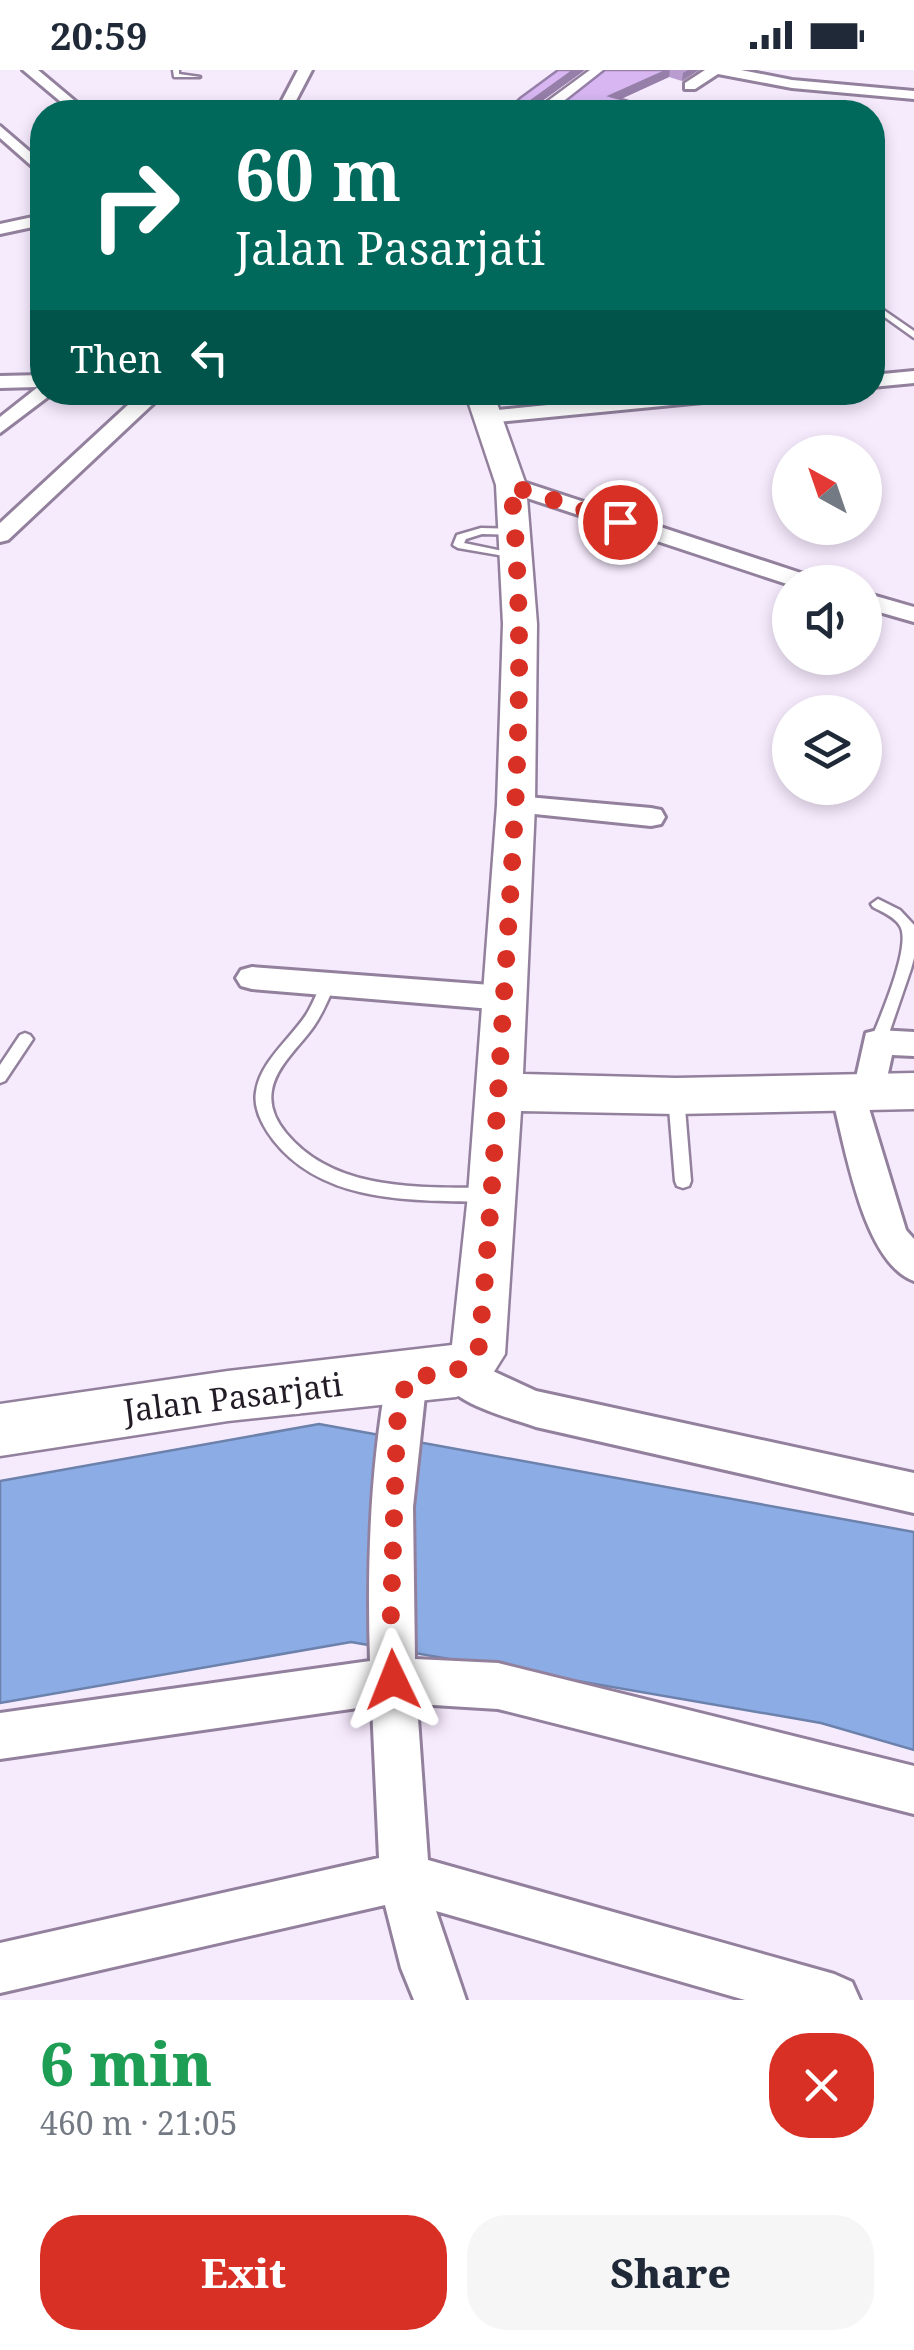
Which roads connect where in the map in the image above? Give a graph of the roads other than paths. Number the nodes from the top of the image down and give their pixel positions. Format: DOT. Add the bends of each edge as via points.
graph roads {
  1 [pos="30,70"];
  2 [pos="176,70"];
  3 [pos="305,70"];
  4 [pos="602,70"];
  5 [pos="716,70"];
  6 [pos="197,77"];
  7 [pos="690,86"];
  8 [pos="914,95"];
  9 [pos="66,100"];
  10 [pos="289,100"];
  11 [pos="560,100"];
  12 [pos="0,130"];
  13 [pos="30,159"];
  14 [pos="30,223"];
  15 [pos="0,229"];
  16 [pos="885,314"];
  17 [pos="914,336"];
  18 [pos="914,377"];
  19 [pos="885,380"];
  20 [pos="30,381"];
  21 [pos="0,382"];
  22 [pos="30,402"];
  23 [pos="142,405"];
  24 [pos="484,405"];
  25 [pos="0,427"];
  26 [pos="511,486"];
  27 [pos="0,534"];
  28 [pos="772,571"];
  29 [pos="882,605"];
  30 [pos="914,614"];
  31 [pos="516,805"];
  32 [pos="652,816"];
  33 [pos="878,904"];
  34 [pos="252,978"];
  35 [pos="328,984"];
  36 [pos="504,998"];
  37 [pos="24,1039"];
  38 [pos="878,1042"];
  39 [pos="914,1044"];
  40 [pos="0,1077"];
  41 [pos="497,1092"];
  42 [pos="877,1092"];
  43 [pos="676,1096"];
  44 [pos="683,1181"];
  45 [pos="493,1195"];
  46 [pos="914,1265"];
  47 [pos="432,1385"];
  48 [pos="0,1430"];
  49 [pos="914,1494"];
  50 [pos="392,1661"];
  51 [pos="0,1736"];
  52 [pos="914,1790"];
  53 [pos="403,1877"];
  54 [pos="0,1968"];
  55 [pos="440,2000"];
  56 [pos="834,2000"];
  1 -- 9 [label="street"];
  2 -- 6 [label="lane" via="176,76"];
  3 -- 10 [label="street"];
  4 -- 11 [label="main road"];
  5 -- 7 [label="street"];
  5 -- 8 [label="street" via="789,87"];
  12 -- 13 [label="street"];
  14 -- 15 [label="street"];
  16 -- 17 [label="lane"];
  18 -- 19 [label="street"];
  20 -- 21 [label="street"];
  22 -- 25 [label="street"];
  23 -- 27 [label="street"];
  24 -- 26 [label="main road"];
  26 -- 28 [label="street"];
  26 -- 31 [label="main road" via="517,545"];
  29 -- 30 [label="street"];
  31 -- 32 [label="street"];
  31 -- 36 [label="main road"];
  33 -- 38 [label="lane" via="904,920 913,940 913,959"];
  34 -- 35 [label="street"];
  35 -- 36 [label="street"];
  35 -- 45 [label="lane" via="264,1087 265,1114 284,1144 314,1171 368,1186"];
  36 -- 41 [label="main road"];
  37 -- 40 [label="lane"];
  38 -- 39 [label="street"];
  38 -- 42 [label="street"];
  41 -- 43 [label="main road"];
  41 -- 45 [label="main road"];
  42 -- 43 [label="main road"];
  42 -- 46 [label="street" via="890,1237"];
  43 -- 44 [label="lane"];
  45 -- 47 [label="main road" via="478,1354"];
  47 -- 48 [label="main road, Jalan Pasarjati" via="228,1396"];
  47 -- 49 [label="street"];
  47 -- 50 [label="street"];
  50 -- 51 [label="street"];
  50 -- 52 [label="street"];
  50 -- 53 [label="street"];
  53 -- 54 [label="street"];
  53 -- 55 [label="street"];
  53 -- 56 [label="street"];
}
